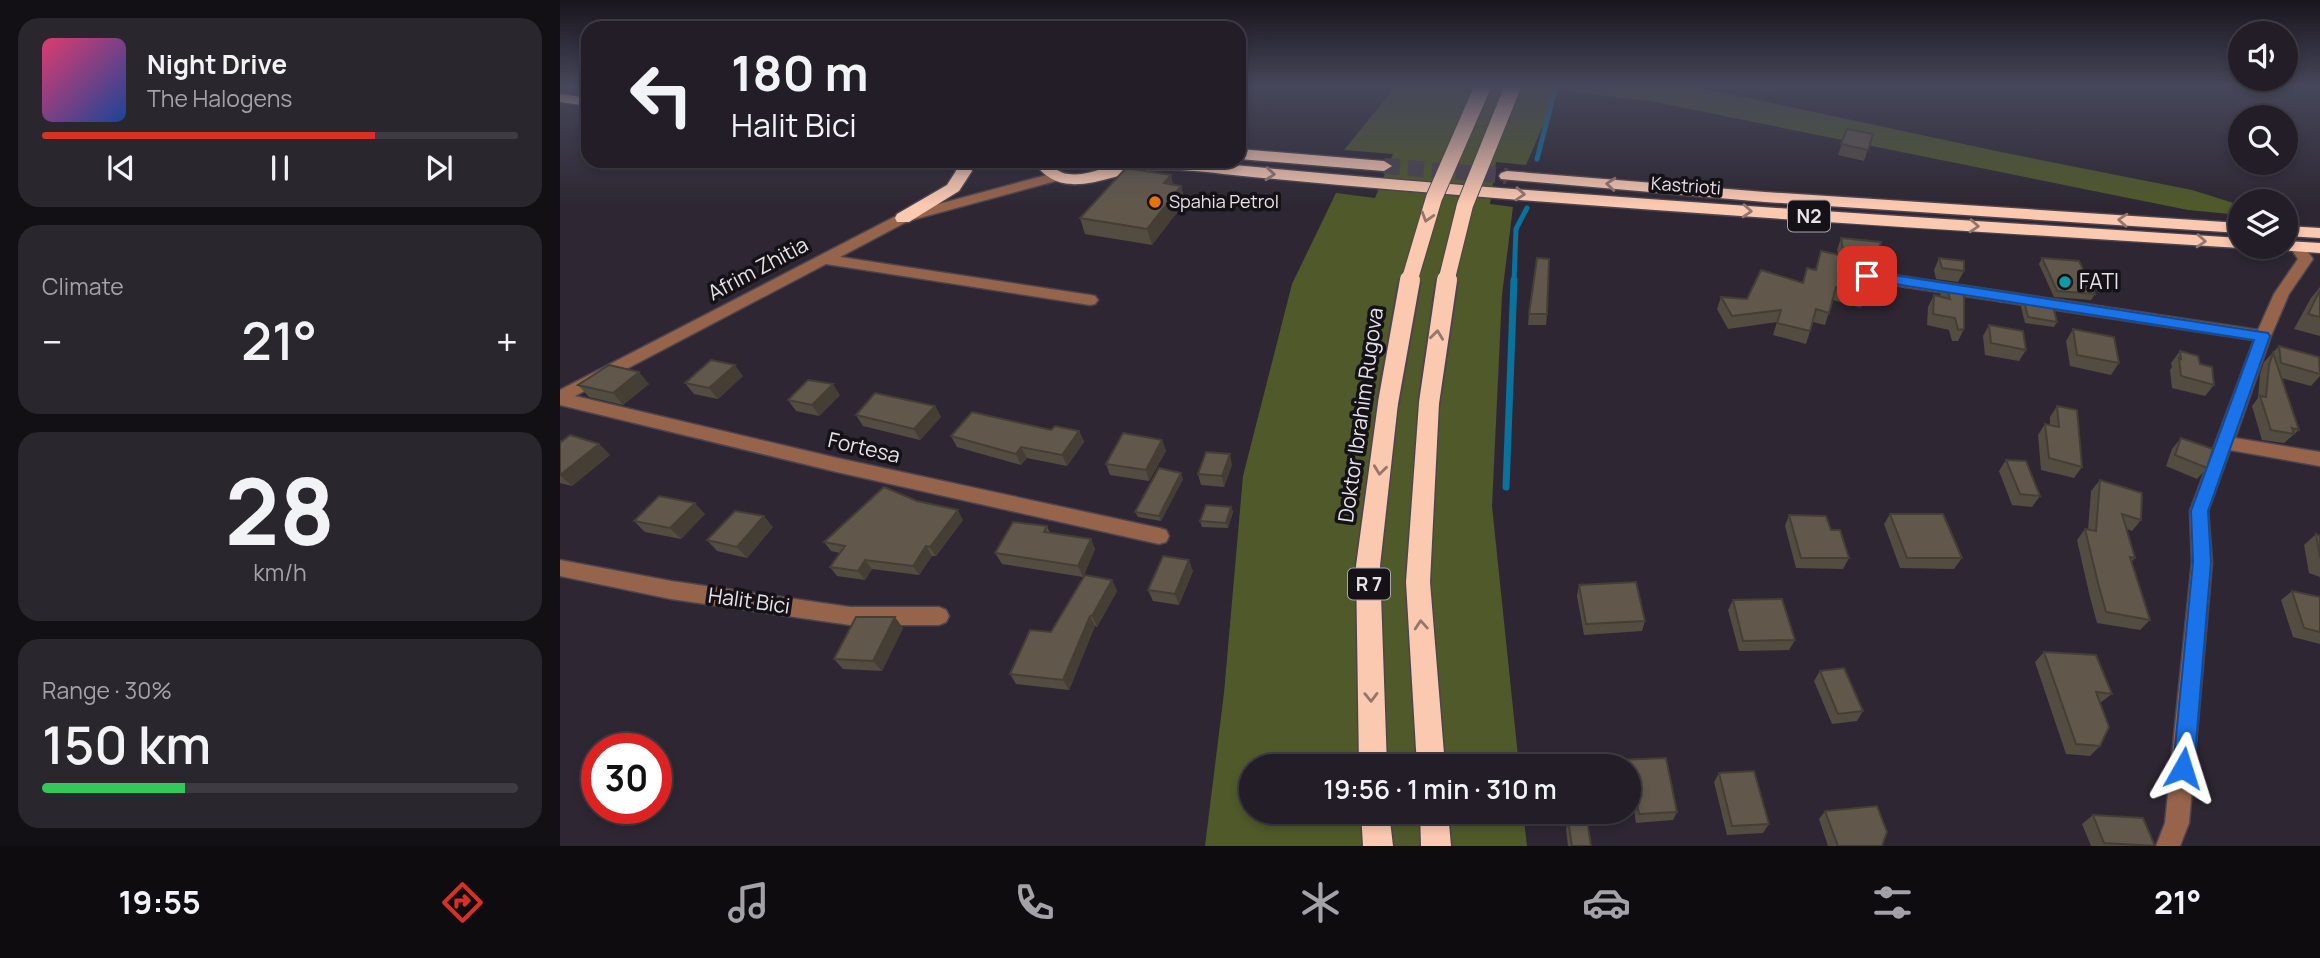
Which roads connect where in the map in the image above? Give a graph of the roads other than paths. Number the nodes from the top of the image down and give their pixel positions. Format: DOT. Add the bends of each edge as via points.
graph roads {
  1 [pos="1464,125"];
  2 [pos="1496,125"];
  3 [pos="1246,155"];
  4 [pos="1384,166"];
  5 [pos="963,168"];
  6 [pos="1034,168"];
  7 [pos="1047,168"];
  8 [pos="1119,168"];
  9 [pos="1214,168"];
  10 [pos="1058,176"];
  11 [pos="1507,176"];
  12 [pos="983,195"];
  13 [pos="903,218"];
  14 [pos="2228,227"];
  15 [pos="2320,233"];
  16 [pos="2298,239"];
  17 [pos="2228,242"];
  18 [pos="2298,243"];
  19 [pos="2320,248"];
  20 [pos="2298,251"];
  21 [pos="823,258"];
  22 [pos="1867,276"];
  23 [pos="1090,300"];
  24 [pos="2263,336"];
  25 [pos="560,398"];
  26 [pos="2226,443"];
  27 [pos="2320,458"];
  28 [pos="1159,536"];
  29 [pos="560,568"];
  30 [pos="939,616"];
  31 [pos="1373,754"];
  32 [pos="1430,754"];
  33 [pos="1376,824"];
  34 [pos="1435,824"];
  35 [pos="1378,846"];
  36 [pos="1436,846"];
  37 [pos="2168,846"];
  1 -- 31 [label="highway, Doktor Ibrahim Rugova / R 7, one-way, bridge" via="1427,216 1405,304 1388,403 1368,566"];
  32 -- 2 [label="highway, R 7, one-way, bridge" via="1418,582 1429,403 1441,306 1460,223"];
  3 -- 4 [label="highway"];
  5 -- 13 [label="highway" via="953,188"];
  6 -- 12 [label="street, Afrim Zhitia"];
  7 -- 10 [label="highway"];
  8 -- 10 [label="highway, N2" via="1092,178"];
  9 -- 17 [label="highway, Kastrioti / N2, one-way" via="1773,213"];
  10 -- 12 [label="street, Afrim Zhitia"];
  14 -- 11 [label="highway, Kastrioti / N2, one-way"];
  12 -- 13 [label="street, Afrim Zhitia"];
  13 -- 21 [label="street, Afrim Zhitia"];
  15 -- 16 [label="highway"];
  18 -- 19 [label="highway"];
  20 -- 24 [label="street" via="2306,259"];
  21 -- 23 [label="street"];
  21 -- 25 [label="street, Afrim Zhitia"];
  22 -- 24 [label="street"];
  24 -- 26 [label="street"];
  25 -- 28 [label="street, Fortesa" via="837,466"];
  26 -- 27 [label="street"];
  26 -- 37 [label="street" via="2199,511 2202,562 2194,659 2177,823"];
  29 -- 30 [label="street, Halit Bici" via="671,590 850,616"];
  33 -- 35 [label="highway"];
  34 -- 36 [label="highway"];
}
